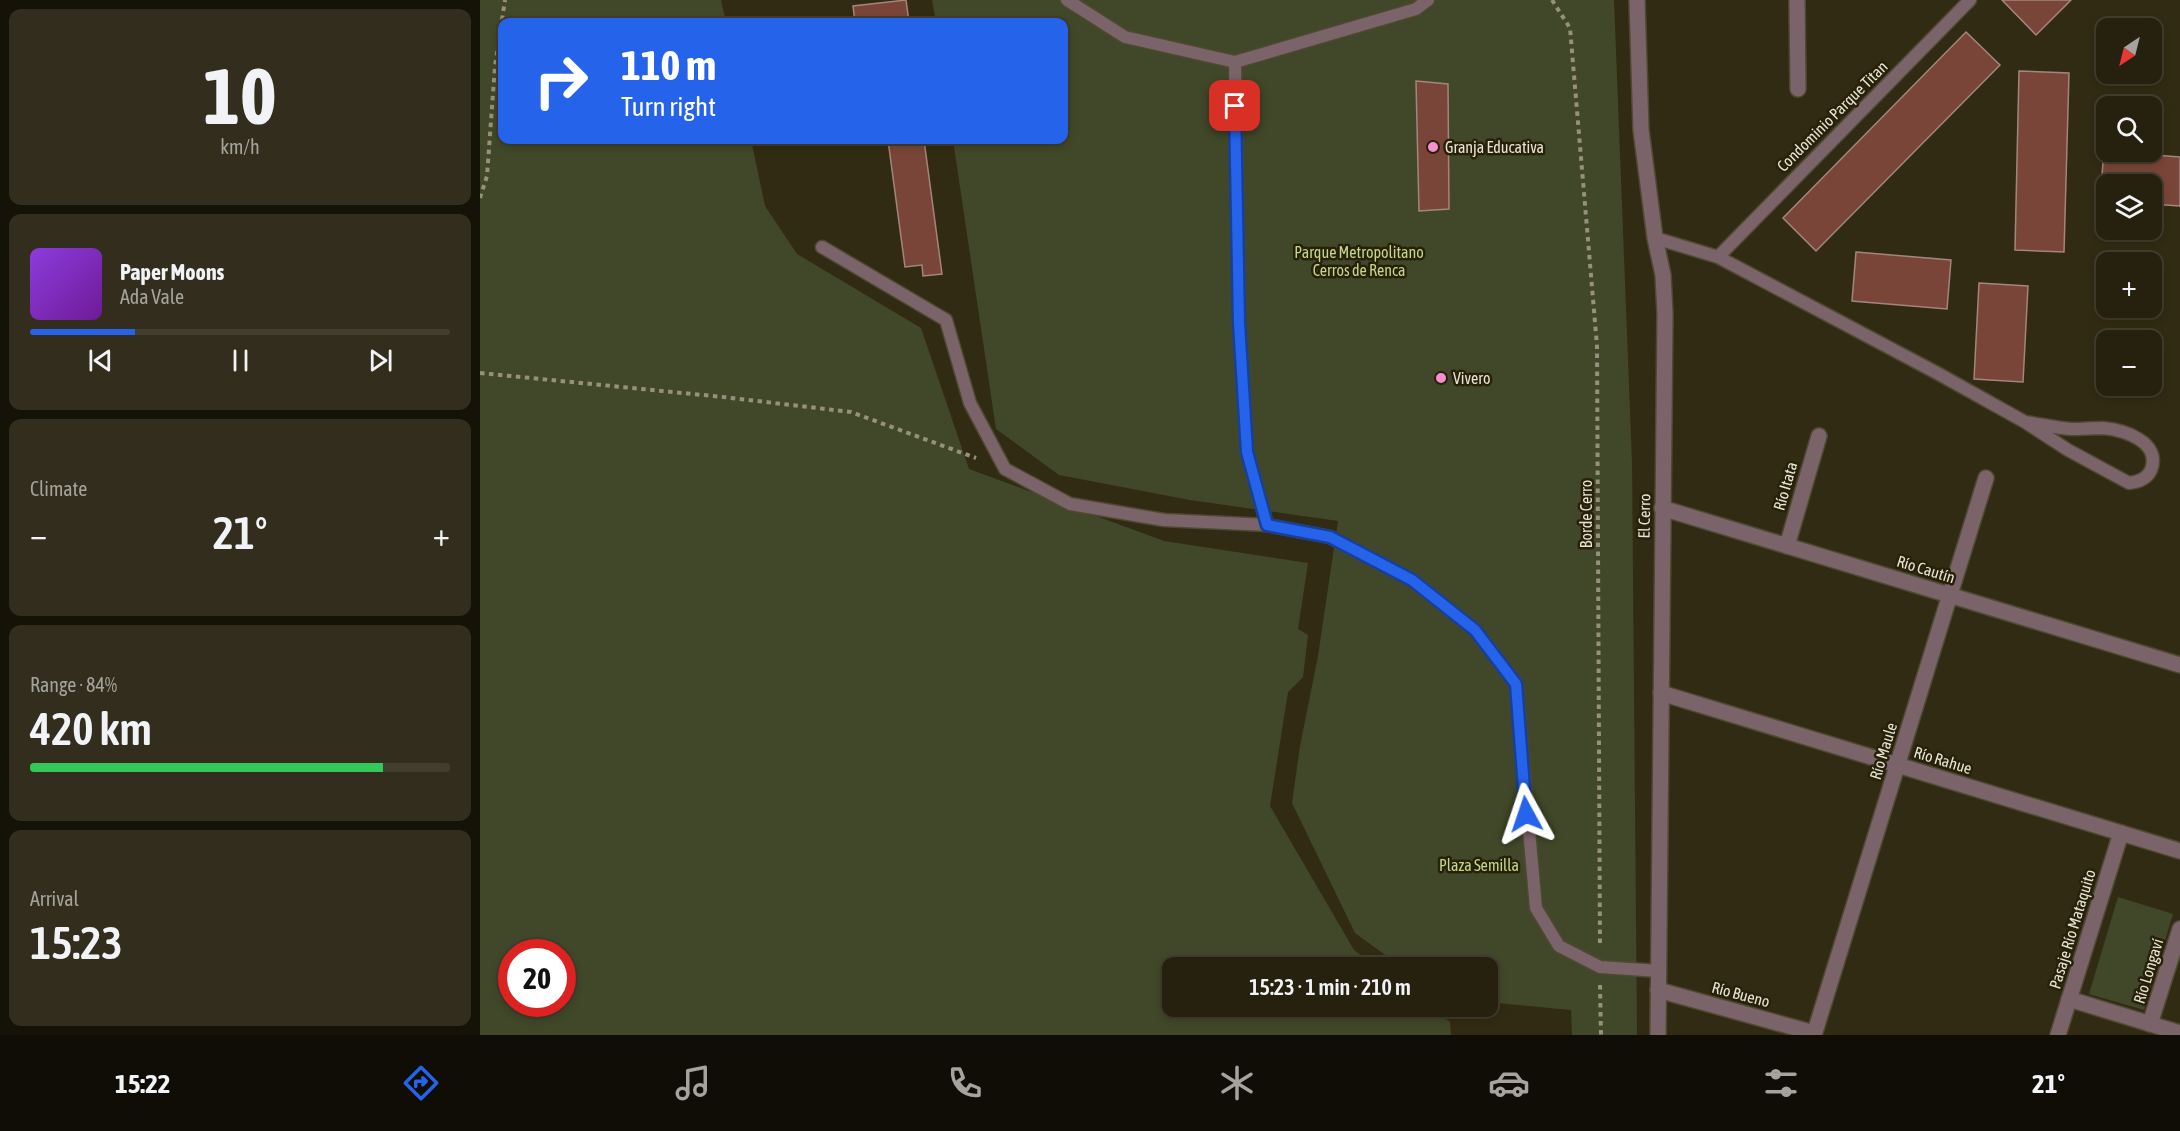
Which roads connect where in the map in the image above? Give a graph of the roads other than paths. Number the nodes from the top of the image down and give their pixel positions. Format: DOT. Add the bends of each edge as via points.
graph roads {
  1 [pos="1067,0"];
  2 [pos="1428,0"];
  3 [pos="1637,0"];
  4 [pos="1797,0"];
  5 [pos="1970,0"];
  6 [pos="1235,62"];
  7 [pos="1798,88"];
  8 [pos="1655,238"];
  9 [pos="822,247"];
  10 [pos="1718,257"];
  11 [pos="2025,422"];
  12 [pos="1819,436"];
  13 [pos="1986,478"];
  14 [pos="1662,508"];
  15 [pos="1267,525"];
  16 [pos="1787,546"];
  17 [pos="1950,595"];
  18 [pos="2180,665"];
  19 [pos="1660,693"];
  20 [pos="1897,765"];
  21 [pos="2121,833"];
  22 [pos="2180,851"];
  23 [pos="2180,929"];
  24 [pos="1659,971"];
  25 [pos="1658,990"];
  26 [pos="2069,999"];
  27 [pos="2150,1024"];
  28 [pos="2180,1033"];
  29 [pos="1814,1034"];
  30 [pos="1658,1035"];
  31 [pos="2058,1035"];
  1 -- 6 [label="lane" via="1125,37"];
  2 -- 6 [label="lane" via="1416,9"];
  3 -- 8 [label="street, El Cerro" via="1641,130"];
  4 -- 7 [label="street"];
  5 -- 10 [label="lane, Condominio Parque Titan"];
  6 -- 15 [label="lane" via="1239,323 1247,452"];
  8 -- 10 [label="lane"];
  8 -- 14 [label="street, El Cerro" via="1663,275 1665,314"];
  9 -- 15 [label="lane" via="946,320 970,403 1005,469 1070,504 1164,520"];
  10 -- 11 [label="lane"];
  11 -- 11 [label="lane" via="2129,483 2139,482 2152,466 2153,455 2148,445 2132,436 2105,429 2069,429"];
  12 -- 16 [label="street, Río Itata"];
  13 -- 17 [label="street, Río Maule"];
  14 -- 16 [label="street, Río Cautín"];
  14 -- 19 [label="street, El Cerro"];
  15 -- 24 [label="lane" via="1330,537 1412,580 1475,630 1516,684 1536,908 1559,946 1600,967"];
  16 -- 17 [label="street, Río Cautín"];
  17 -- 18 [label="street, Río Cautín"];
  17 -- 20 [label="street, Río Maule"];
  19 -- 20 [label="street, Río Rahue"];
  19 -- 24 [label="street, El Cerro"];
  20 -- 21 [label="street, Río Rahue"];
  20 -- 29 [label="street, Río Maule"];
  21 -- 22 [label="street, Río Rahue"];
  21 -- 26 [label="street, Pasaje Río Mataquito"];
  23 -- 27 [label="street, Río Longaví"];
  24 -- 25 [label="street, El Cerro"];
  25 -- 29 [label="street, Río Bueno"];
  25 -- 30 [label="street, El Cerro"];
  26 -- 27 [label="street"];
  26 -- 31 [label="street, Pasaje Río Mataquito"];
  27 -- 28 [label="street"];
}
